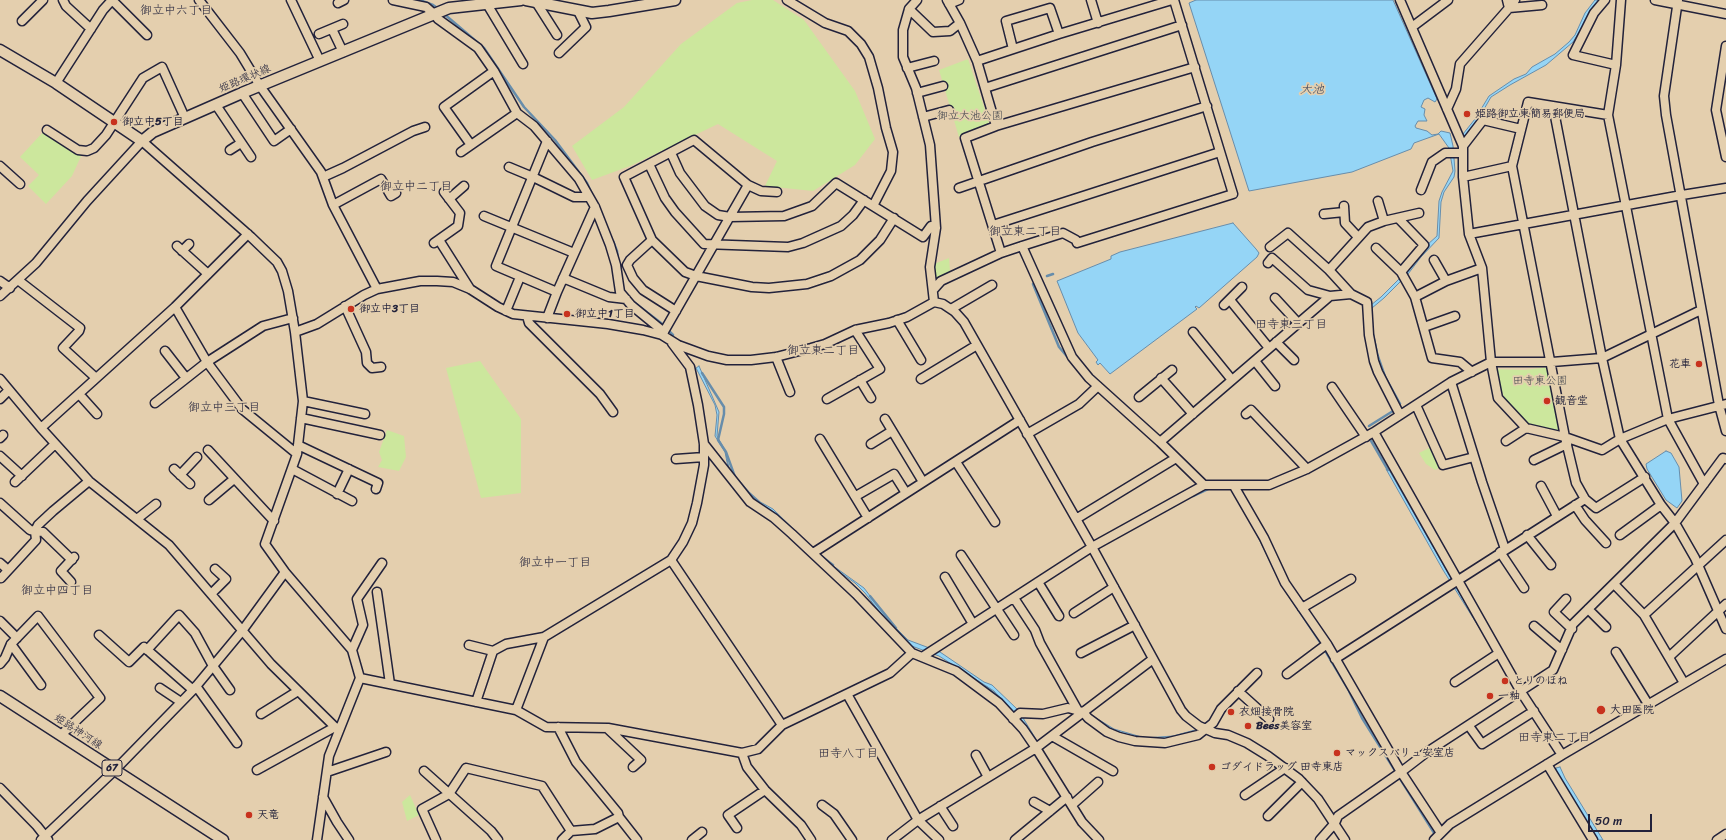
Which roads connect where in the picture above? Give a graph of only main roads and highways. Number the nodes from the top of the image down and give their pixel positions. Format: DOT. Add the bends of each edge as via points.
graph roads {
  1 [pos="521,0"];
  2 [pos="675,0"];
  3 [pos="531,1"];
  4 [pos="645,2"];
  5 [pos="443,9"];
  6 [pos="0,51"];
  7 [pos="0,696"];
  8 [pos="223,840"];
  1 -- 5 [label="main road, 姫路環状線"];
  2 -- 4 [label="main road"];
  3 -- 4 [label="main road" via="592,13"];
  5 -- 6 [label="main road, 姫路環状線" via="153,132 142,141 56,83"];
  7 -- 8 [label="main road, 姫路神河線 / 67"];
}
